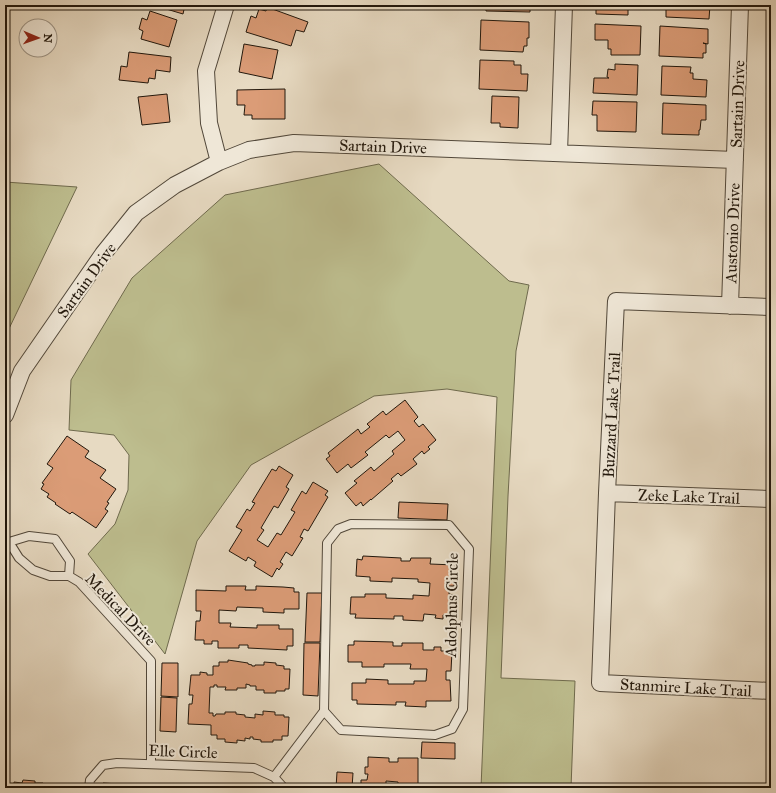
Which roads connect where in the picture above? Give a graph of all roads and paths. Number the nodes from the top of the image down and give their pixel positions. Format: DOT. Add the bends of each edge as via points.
graph roads {
  1 [pos="226,5"];
  2 [pos="564,5"];
  3 [pos="740,5"];
  4 [pos="559,153"];
  5 [pos="735,160"];
  6 [pos="219,162"];
  7 [pos="730,306"];
  8 [pos="771,307"];
  9 [pos="5,415"];
  10 [pos="607,493"];
  11 [pos="771,499"];
  12 [pos="7,542"];
  13 [pos="69,576"];
  14 [pos="600,683"];
  15 [pos="771,691"];
  16 [pos="324,711"];
  17 [pos="152,764"];
  18 [pos="274,777"];
  19 [pos="89,788"];
  20 [pos="284,788"];
  1 -- 6 [label="street" via="206,71 209,122"];
  2 -- 4 [label="street"];
  3 -- 5 [label="street, Sartain Drive"];
  4 -- 5 [label="street, Sartain Drive"];
  4 -- 6 [label="street, Sartain Drive" via="294,143 249,150"];
  5 -- 7 [label="street, Austonio Drive"];
  6 -- 9 [label="street, Sartain Drive" via="174,185 136,213 103,254 22,371"];
  7 -- 8 [label="street, Buzzard Lake Trail"];
  7 -- 10 [label="street, Buzzard Lake Trail" via="616,301"];
  10 -- 11 [label="street, Zeke Lake Trail"];
  10 -- 14 [label="street, Buzzard Lake Trail"];
  12 -- 13 [label="lane, Medical Drive" via="19,558 33,570 50,576"];
  12 -- 13 [label="lane" via="29,536 55,538 70,561"];
  13 -- 17 [label="lane, Medical Drive" via="79,582 151,661"];
  14 -- 15 [label="street, Stanmire Lake Trail"];
  16 -- 16 [label="lane, Adolphus Circle" via="342,730 435,735 452,729 463,709 469,549 449,525 351,524 338,529 327,543"];
  16 -- 18 [label="lane"];
  17 -- 18 [label="lane, Elle Circle" via="254,768"];
  17 -- 19 [label="lane, Elle Circle" via="103,765 90,780"];
  18 -- 20 [label="lane, Elle Circle"];
}
